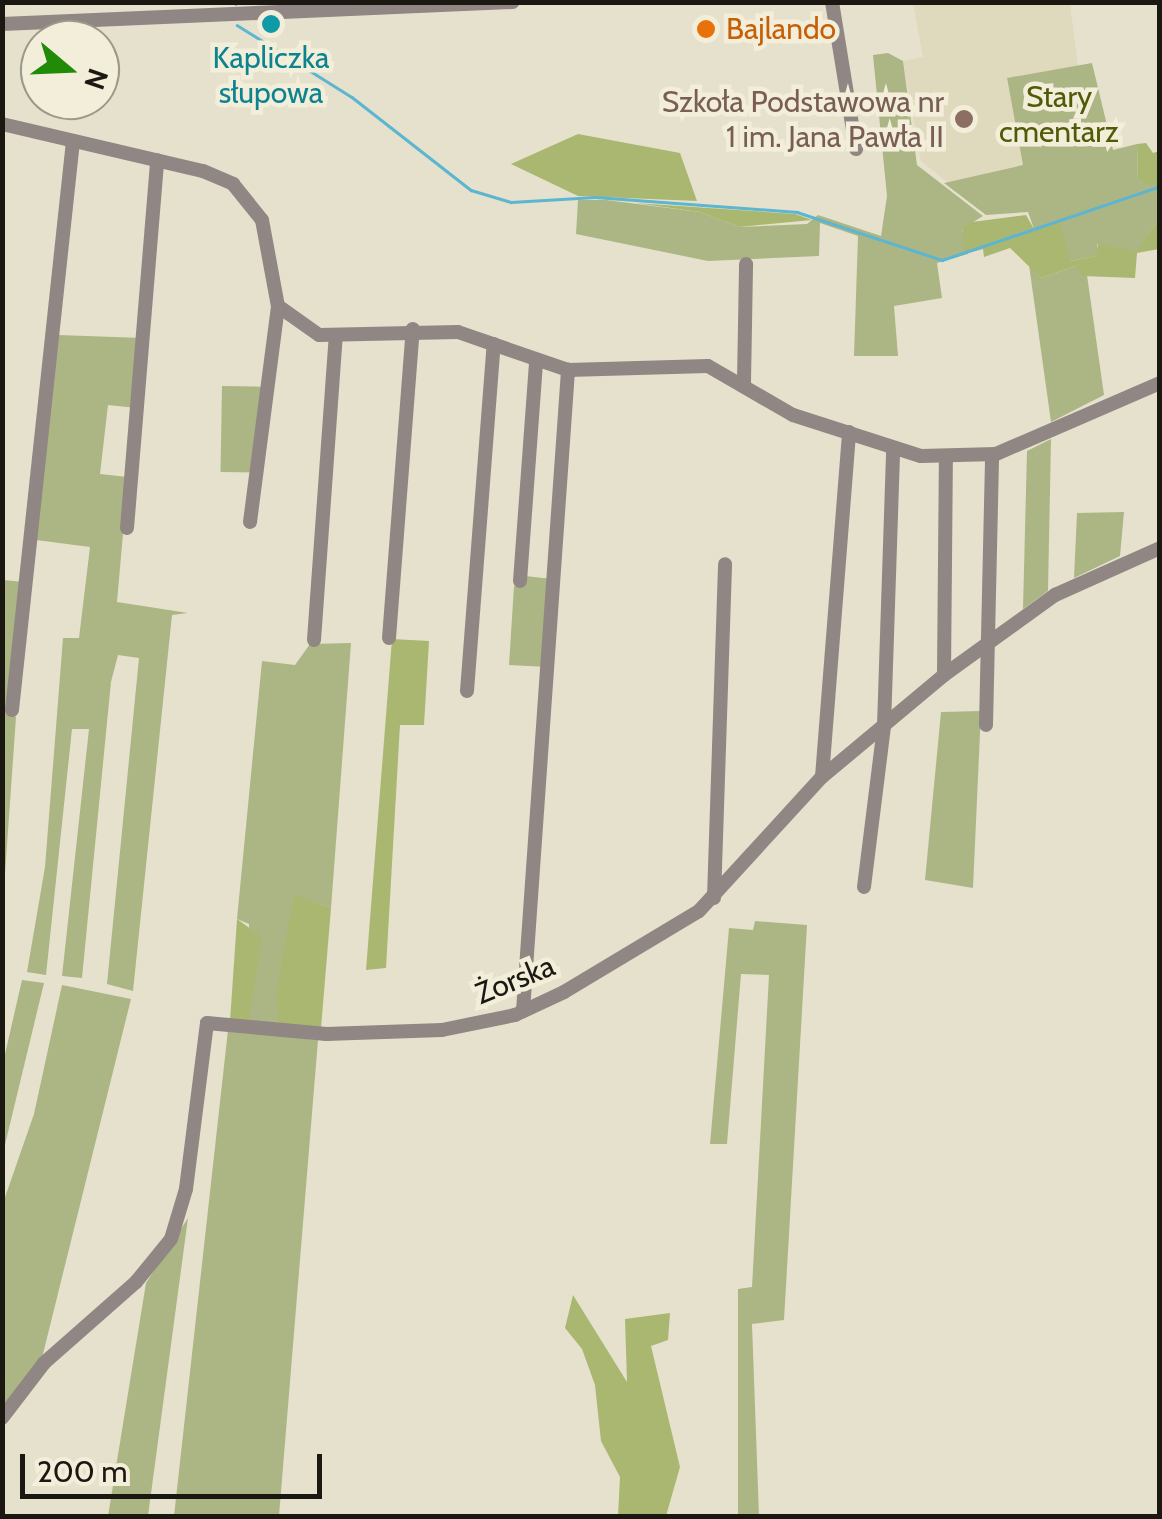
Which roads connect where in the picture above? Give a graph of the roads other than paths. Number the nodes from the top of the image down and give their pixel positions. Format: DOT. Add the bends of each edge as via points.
graph roads {
  1 [pos="513,2"];
  2 [pos="832,2"];
  3 [pos="450,4"];
  4 [pos="339,6"];
  5 [pos="2,24"];
  6 [pos="2,124"];
  7 [pos="73,141"];
  8 [pos="856,149"];
  9 [pos="158,160"];
  10 [pos="746,264"];
  11 [pos="278,306"];
  12 [pos="413,330"];
  13 [pos="336,336"];
  14 [pos="494,344"];
  15 [pos="536,362"];
  16 [pos="568,370"];
  17 [pos="744,382"];
  18 [pos="1160,383"];
  19 [pos="849,432"];
  20 [pos="893,451"];
  21 [pos="992,454"];
  22 [pos="946,457"];
  23 [pos="250,522"];
  24 [pos="127,528"];
  25 [pos="1160,548"];
  26 [pos="726,564"];
  27 [pos="520,582"];
  28 [pos="389,638"];
  29 [pos="992,639"];
  30 [pos="314,640"];
  31 [pos="944,674"];
  32 [pos="467,691"];
  33 [pos="12,710"];
  34 [pos="986,725"];
  35 [pos="884,726"];
  36 [pos="822,777"];
  37 [pos="864,886"];
  38 [pos="714,898"];
  39 [pos="524,1011"];
  40 [pos="2,1418"];
  1 -- 3 [label="street"];
  2 -- 8 [label="street"];
  3 -- 4 [label="street"];
  4 -- 5 [label="street"];
  6 -- 7 [label="street"];
  7 -- 9 [label="street"];
  7 -- 33 [label="street"];
  9 -- 11 [label="street" via="216,175 250,201 266,230"];
  9 -- 24 [label="street"];
  10 -- 17 [label="street"];
  11 -- 13 [label="street" via="301,328"];
  11 -- 23 [label="street"];
  12 -- 13 [label="street"];
  12 -- 14 [label="street" via="458,332"];
  12 -- 28 [label="street"];
  13 -- 30 [label="street"];
  14 -- 15 [label="street"];
  14 -- 32 [label="street"];
  15 -- 16 [label="street"];
  15 -- 27 [label="street"];
  16 -- 17 [label="street" via="696,365"];
  16 -- 39 [label="street"];
  17 -- 19 [label="street" via="793,415"];
  18 -- 21 [label="street"];
  19 -- 20 [label="street"];
  19 -- 36 [label="street"];
  20 -- 22 [label="street"];
  20 -- 35 [label="street"];
  21 -- 22 [label="street"];
  21 -- 29 [label="street"];
  22 -- 31 [label="street"];
  25 -- 29 [label="street, Żorska" via="1088,576"];
  26 -- 38 [label="street"];
  29 -- 31 [label="street, Żorska"];
  29 -- 34 [label="street"];
  31 -- 35 [label="street, Żorska"];
  35 -- 36 [label="street, Żorska"];
  35 -- 37 [label="street"];
  36 -- 38 [label="street, Żorska"];
  38 -- 39 [label="street, Żorska" via="663,936"];
  39 -- 40 [label="street, Żorska" via="462,1028 392,1032 206,1024 186,1189 171,1239 136,1282 44,1363"];
}
